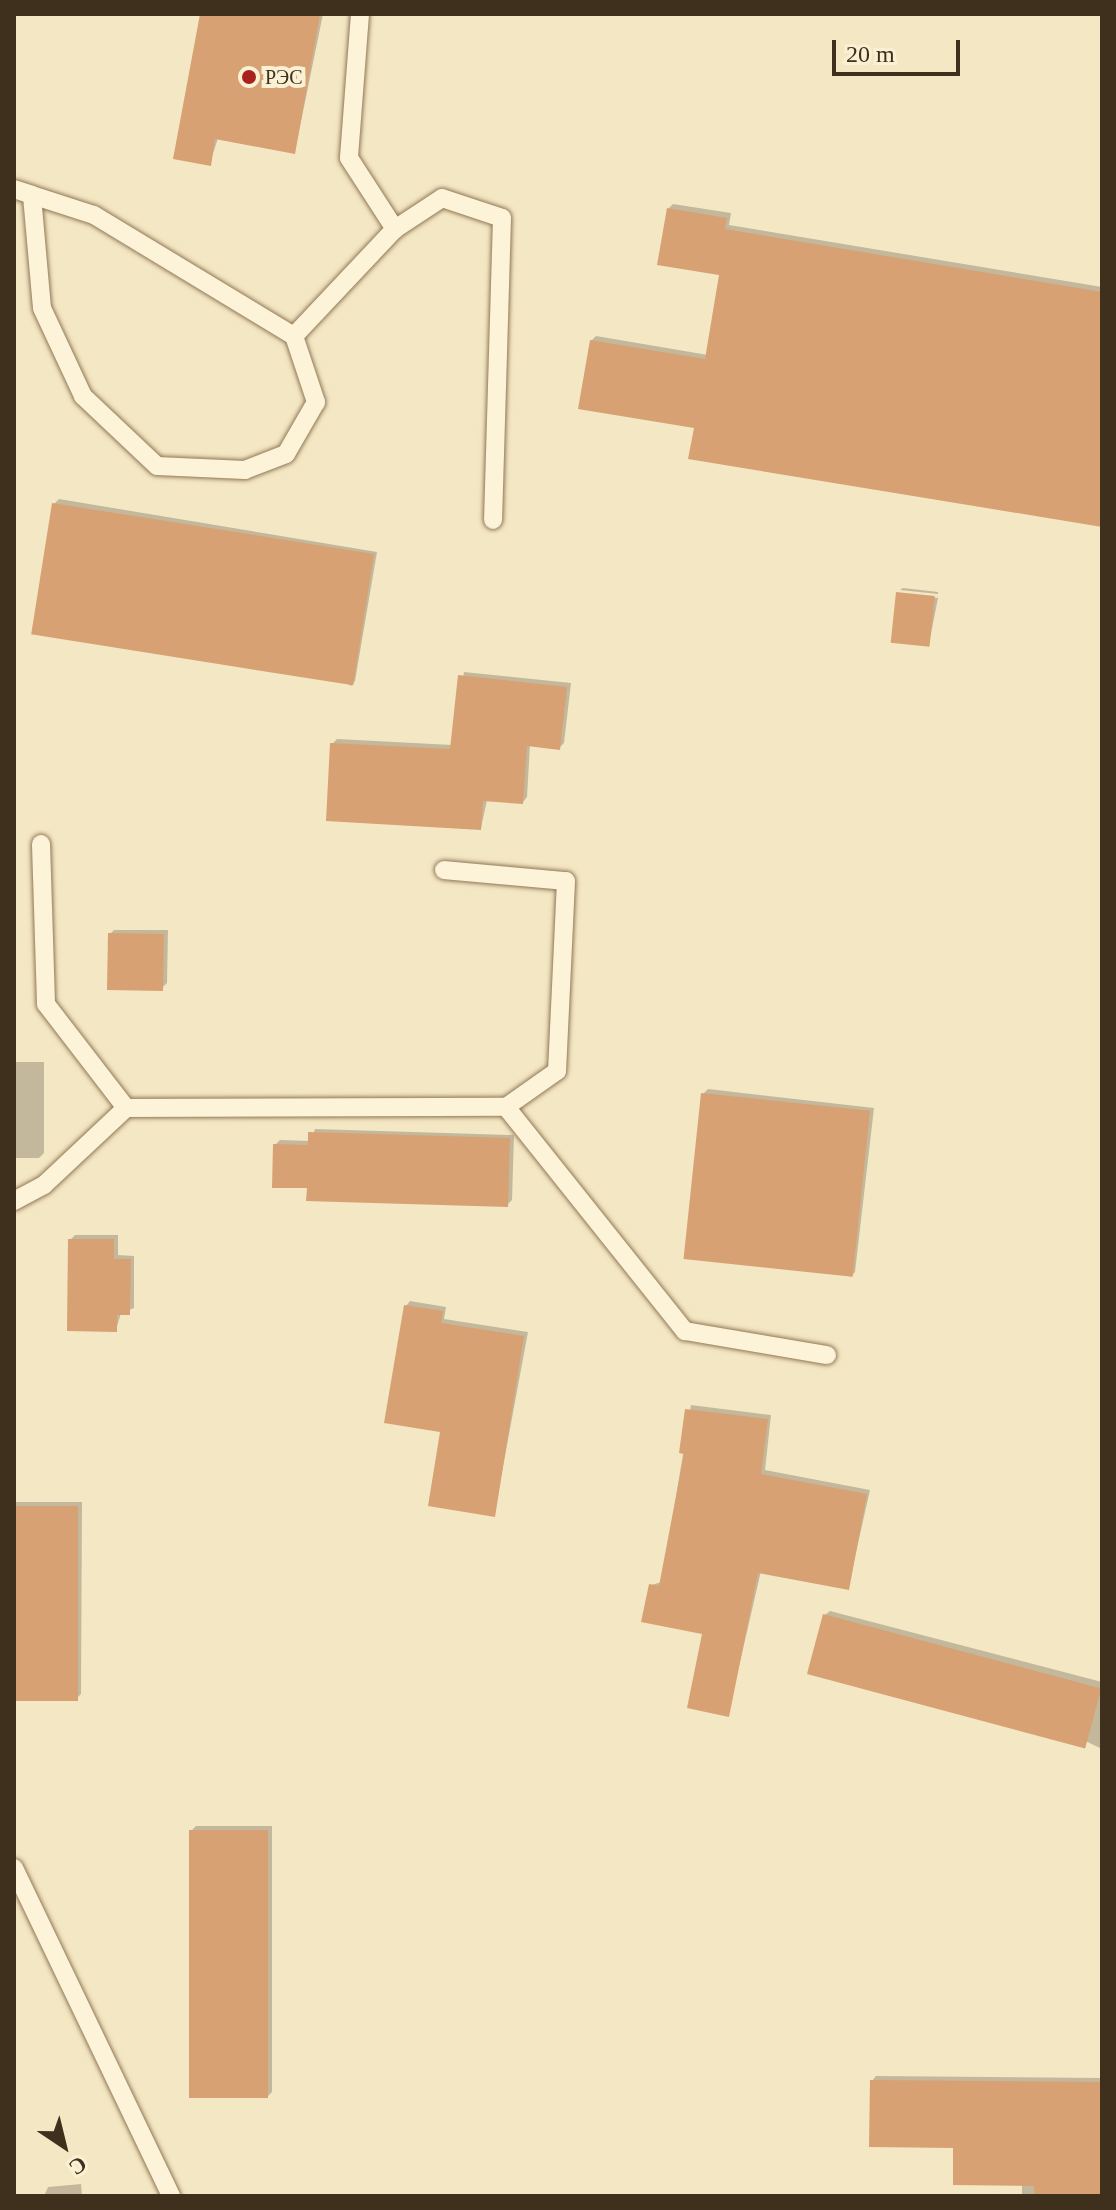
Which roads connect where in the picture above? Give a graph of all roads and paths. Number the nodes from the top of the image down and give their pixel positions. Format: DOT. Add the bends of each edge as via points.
graph roads {
  1 [pos="360,14"];
  2 [pos="23,192"];
  3 [pos="395,229"];
  4 [pos="294,336"];
  5 [pos="493,520"];
  6 [pos="41,844"];
  7 [pos="444,870"];
  8 [pos="506,1107"];
  9 [pos="126,1108"];
  10 [pos="14,1201"];
  11 [pos="827,1355"];
  12 [pos="14,1868"];
  13 [pos="171,2196"];
  1 -- 3 [label="lane" via="349,158"];
  2 -- 4 [label="lane" via="94,215"];
  2 -- 4 [label="lane" via="42,308 83,396 157,466 245,470 286,454 316,402"];
  3 -- 4 [label="lane"];
  3 -- 5 [label="lane" via="442,198 502,218"];
  6 -- 9 [label="lane" via="46,1004"];
  7 -- 8 [label="lane" via="566,881 557,1071"];
  8 -- 9 [label="lane"];
  8 -- 11 [label="lane" via="685,1331"];
  9 -- 10 [label="lane" via="44,1185"];
  12 -- 13 [label="lane"];
}
